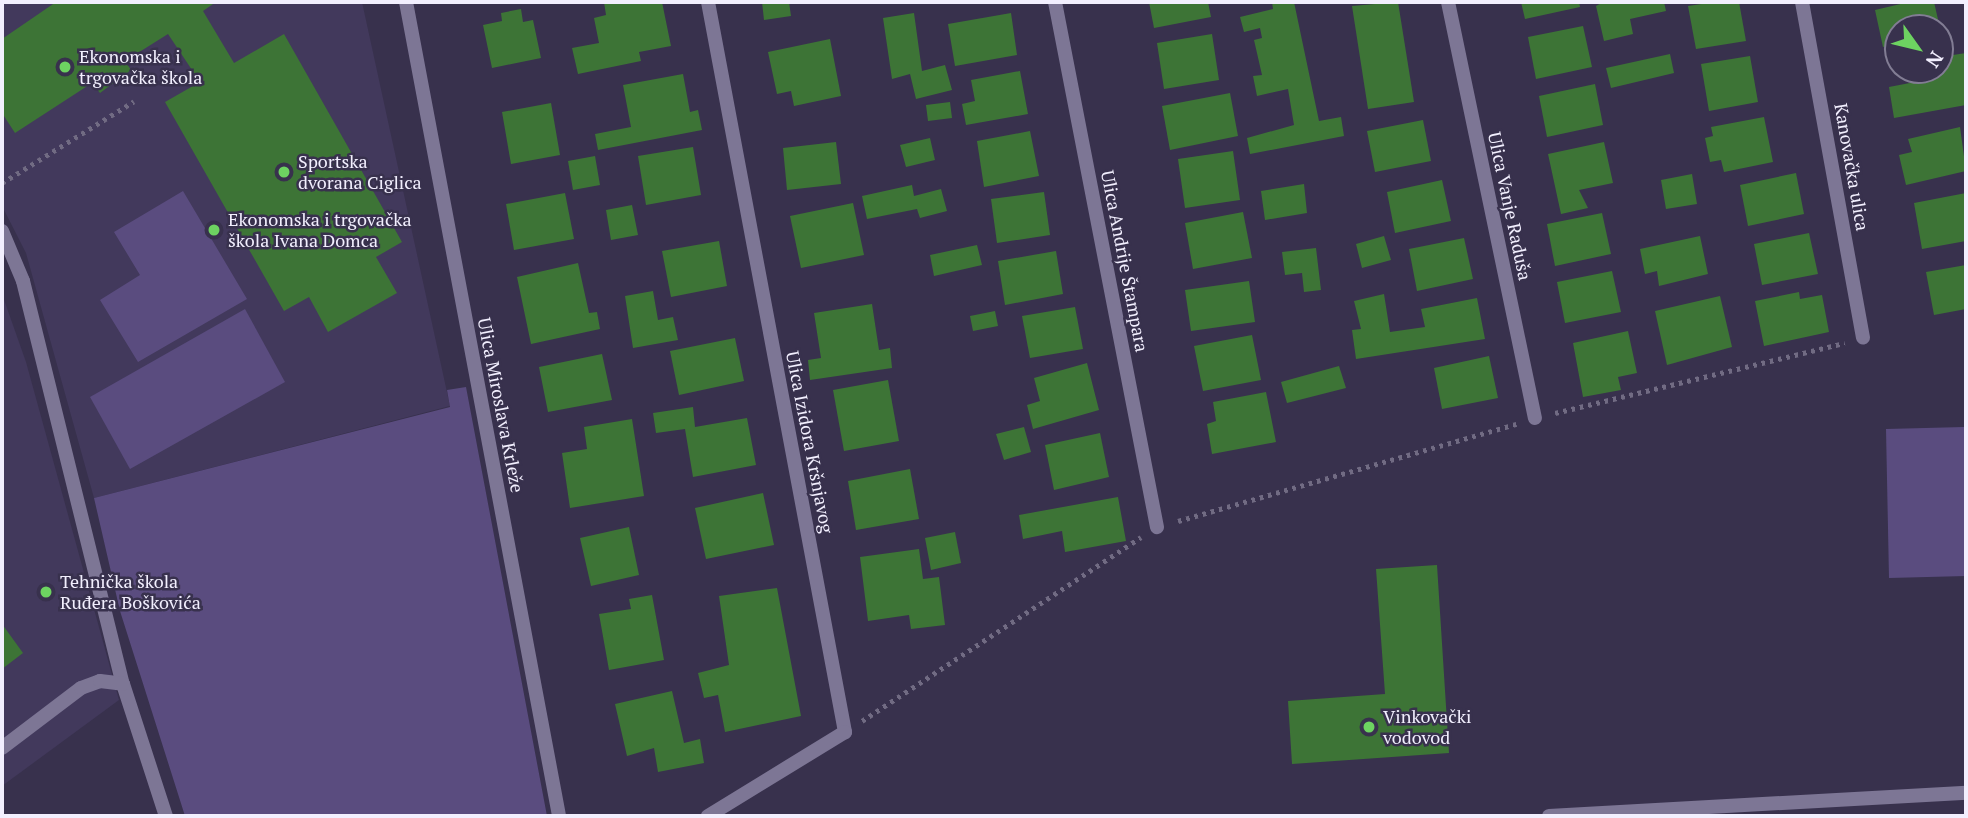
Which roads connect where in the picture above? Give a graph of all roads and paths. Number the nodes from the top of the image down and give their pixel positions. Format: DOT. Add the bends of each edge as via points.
graph roads {
  1 [pos="406,2"];
  2 [pos="708,2"];
  3 [pos="1055,2"];
  4 [pos="1448,2"];
  5 [pos="1802,2"];
  6 [pos="134,101"];
  7 [pos="2,183"];
  8 [pos="2,231"];
  9 [pos="1863,338"];
  10 [pos="1535,418"];
  11 [pos="1157,527"];
  12 [pos="123,684"];
  13 [pos="845,732"];
  14 [pos="2,748"];
  15 [pos="1966,793"];
  16 [pos="166,816"];
  17 [pos="559,816"];
  18 [pos="708,816"];
  19 [pos="1549,816"];
  1 -- 17 [label="street, Ulica Miroslava Krleže"];
  2 -- 13 [label="street, Ulica Izidora Kršnjavog"];
  3 -- 11 [label="street, Ulica Andrije Štampara"];
  4 -- 10 [label="street, Ulica Vanje Raduša"];
  5 -- 9 [label="street, Kanovačka ulica"];
  6 -- 7 [label="path"];
  8 -- 12 [label="street" via="23,281"];
  9 -- 10 [label="path"];
  10 -- 11 [label="path"];
  11 -- 13 [label="path"];
  12 -- 14 [label="street" via="100,681 81,688"];
  12 -- 16 [label="street"];
  13 -- 18 [label="street"];
  15 -- 19 [label="street"];
}
